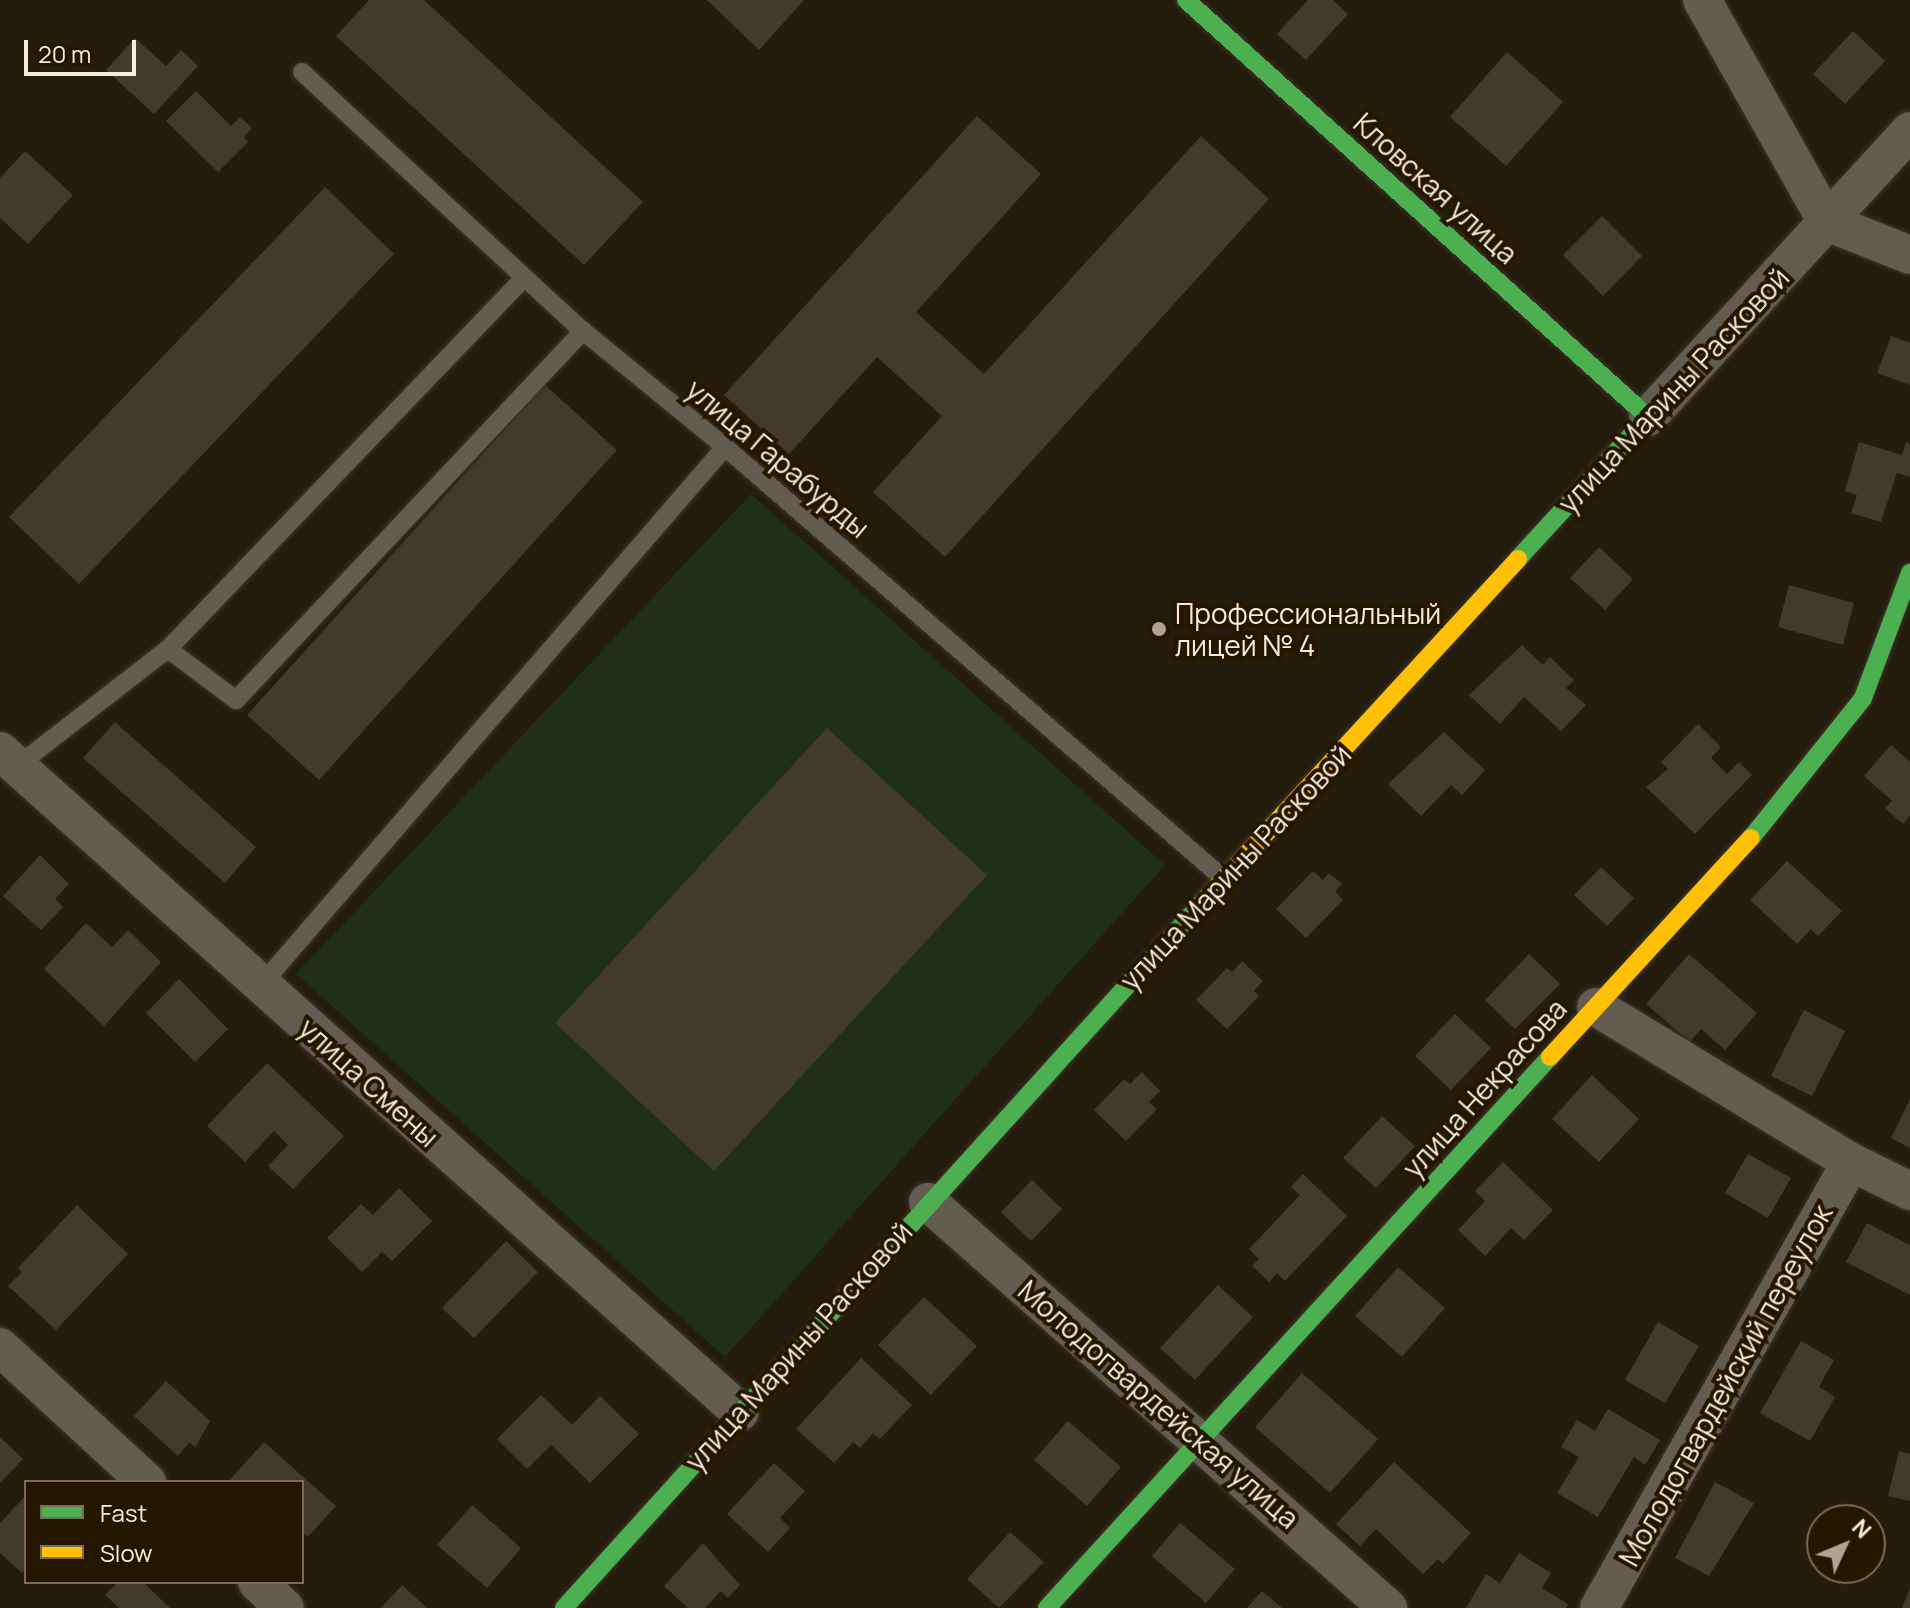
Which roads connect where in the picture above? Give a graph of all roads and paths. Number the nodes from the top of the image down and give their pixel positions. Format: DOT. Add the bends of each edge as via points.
graph roads {
  1 [pos="1186,0"];
  2 [pos="1702,0"];
  3 [pos="302,72"];
  4 [pos="1910,131"];
  5 [pos="1827,222"];
  6 [pos="1910,255"];
  7 [pos="524,278"];
  8 [pos="583,331"];
  9 [pos="1648,417"];
  10 [pos="725,447"];
  11 [pos="1910,573"];
  12 [pos="168,649"];
  13 [pos="8,758"];
  14 [pos="1224,879"];
  15 [pos="261,985"];
  16 [pos="1596,1007"];
  17 [pos="1851,1162"];
  18 [pos="1910,1191"];
  19 [pos="928,1202"];
  20 [pos="0,1347"];
  21 [pos="740,1412"];
  22 [pos="1201,1439"];
  23 [pos="145,1480"];
  24 [pos="259,1584"];
  25 [pos="285,1608"];
  26 [pos="564,1608"];
  27 [pos="1047,1608"];
  28 [pos="1388,1608"];
  29 [pos="1599,1608"];
  1 -- 9 [label="street, Кловская улица"];
  2 -- 5 [label="street"];
  3 -- 7 [label="lane, улица Гарабурды"];
  4 -- 5 [label="street, улица Марины Расковой"];
  5 -- 6 [label="street"];
  5 -- 9 [label="street, улица Марины Расковой"];
  7 -- 8 [label="lane, улица Гарабурды"];
  7 -- 12 [label="lane"];
  8 -- 10 [label="lane, улица Гарабурды"];
  8 -- 12 [label="lane" via="236,700"];
  9 -- 14 [label="street, улица Марины Расковой"];
  10 -- 14 [label="lane, улица Гарабурды"];
  10 -- 15 [label="lane"];
  11 -- 16 [label="street, улица Некрасова" via="1863,698 1782,804"];
  12 -- 13 [label="lane"];
  13 -- 15 [label="street, улица Смены"];
  14 -- 19 [label="street, улица Марины Расковой"];
  15 -- 21 [label="street, улица Смены"];
  16 -- 17 [label="street"];
  16 -- 22 [label="street, улица Некрасова"];
  17 -- 18 [label="street"];
  17 -- 29 [label="street, Молодогвардейский переулок"];
  19 -- 21 [label="street, улица Марины Расковой"];
  19 -- 22 [label="street, Молодогвардейская улица"];
  20 -- 23 [label="street"];
  21 -- 26 [label="street, улица Марины Расковой"];
  22 -- 27 [label="street, улица Некрасова"];
  22 -- 28 [label="street, Молодогвардейская улица"];
  24 -- 25 [label="street"];
}
